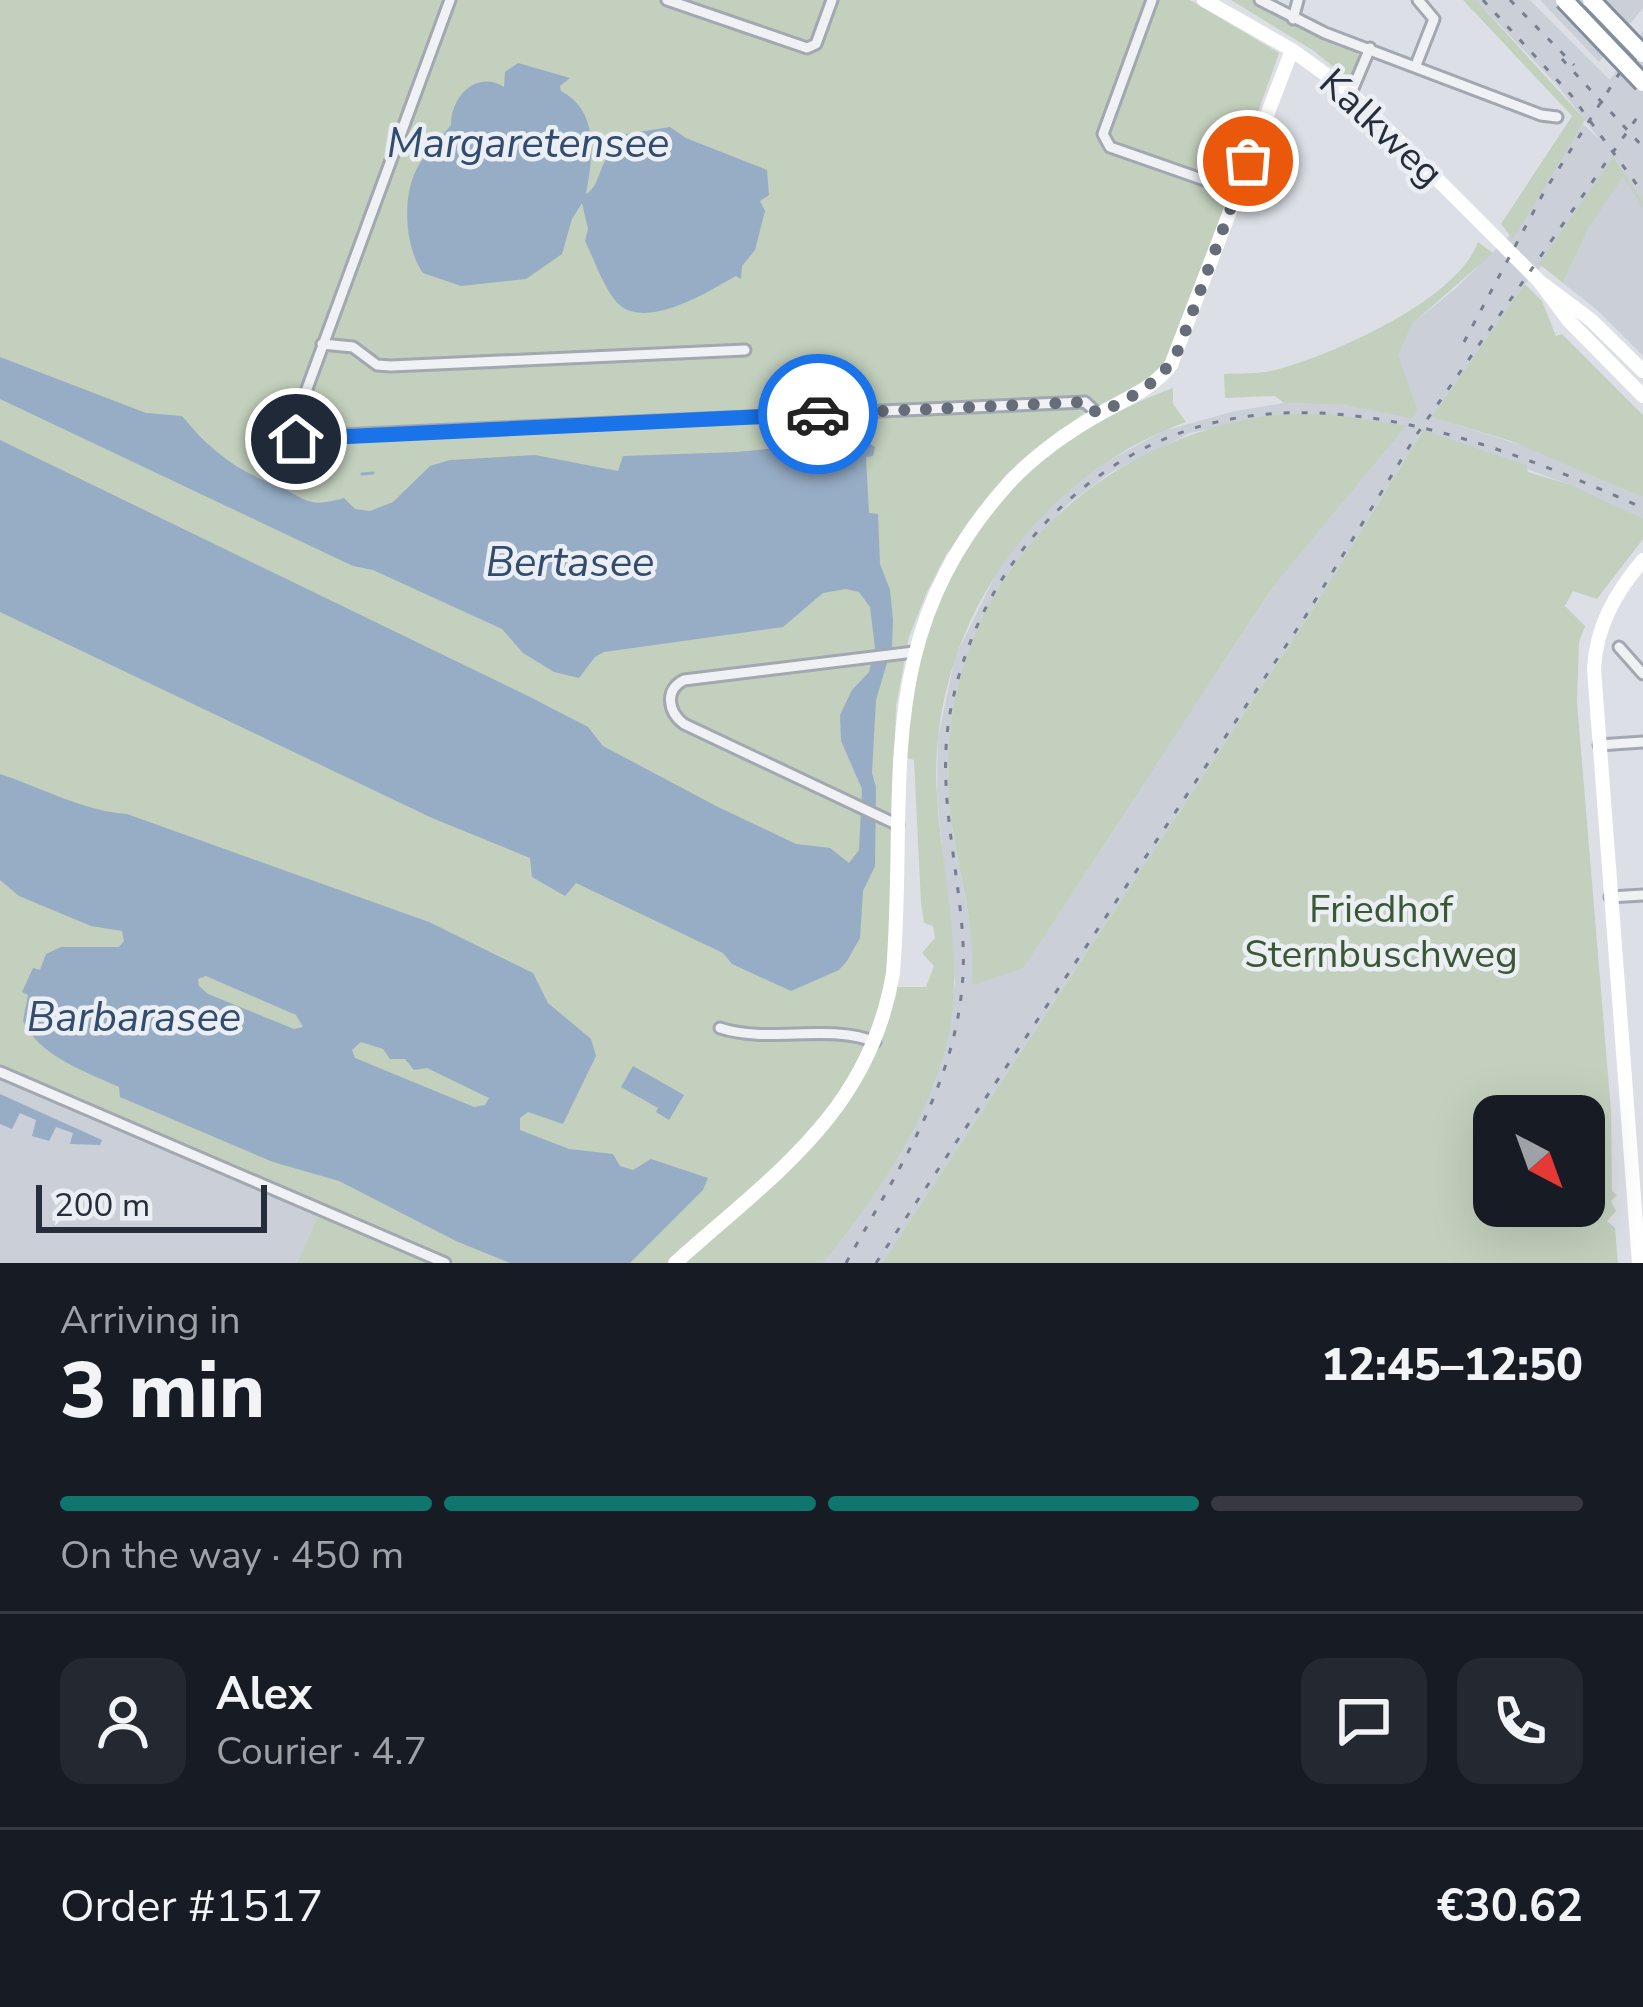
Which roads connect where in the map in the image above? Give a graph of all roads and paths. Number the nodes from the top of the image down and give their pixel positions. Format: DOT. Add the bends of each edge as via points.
graph roads {
  1 [pos="450,0"];
  2 [pos="667,0"];
  3 [pos="832,0"];
  4 [pos="1152,0"];
  5 [pos="1204,0"];
  6 [pos="1260,0"];
  7 [pos="1298,0"];
  8 [pos="1418,0"];
  9 [pos="1564,0"];
  10 [pos="1591,0"];
  11 [pos="1293,19"];
  12 [pos="1370,49"];
  13 [pos="1292,50"];
  14 [pos="1643,54"];
  15 [pos="1416,65"];
  16 [pos="1643,83"];
  17 [pos="1351,93"];
  18 [pos="1557,117"];
  19 [pos="1236,191"];
  20 [pos="1539,281"];
  21 [pos="322,344"];
  22 [pos="745,350"];
  23 [pos="1643,371"];
  24 [pos="1643,396"];
  25 [pos="1098,414"];
  26 [pos="1643,560"];
  27 [pos="1619,647"];
  28 [pos="914,652"];
  29 [pos="1643,674"];
  30 [pos="1643,742"];
  31 [pos="1598,745"];
  32 [pos="898,825"];
  33 [pos="1643,895"];
  34 [pos="1610,897"];
  35 [pos="720,1028"];
  36 [pos="875,1042"];
  37 [pos="0,1072"];
  38 [pos="1636,1110"];
  39 [pos="445,1263"];
  40 [pos="675,1263"];
  41 [pos="1640,1263"];
  1 -- 21 [label="street"];
  2 -- 3 [label="street" via="807,48 816,44"];
  4 -- 19 [label="street" via="1102,134 1110,147"];
  5 -- 13 [label="street, Kalkweg"];
  6 -- 11 [label="street"];
  7 -- 11 [label="street"];
  8 -- 15 [label="street" via="1434,19"];
  9 -- 16 [label="highway, bridge"];
  10 -- 14 [label="highway, bridge"];
  11 -- 12 [label="street"];
  12 -- 15 [label="street"];
  12 -- 17 [label="street"];
  13 -- 17 [label="street, Kalkweg"];
  13 -- 19 [label="street"];
  15 -- 18 [label="street"];
  17 -- 20 [label="street, Kalkweg"];
  19 -- 25 [label="street" via="1171,365 1148,388"];
  20 -- 23 [label="street, Kalkweg"];
  20 -- 24 [label="street, Kalkweg"];
  21 -- 22 [label="street" via="353,347 391,366"];
  21 -- 25 [label="street" via="292,437 1085,402"];
  25 -- 28 [label="street" via="1007,485 945,574"];
  26 -- 31 [label="street" via="1612,603 1596,645"];
  27 -- 29 [label="street"];
  28 -- 32 [label="street" via="901,724"];
  28 -- 32 [label="street" via="684,680 670,703 685,724"];
  30 -- 31 [label="street"];
  31 -- 34 [label="street"];
  32 -- 36 [label="street" via="893,973"];
  33 -- 34 [label="street"];
  34 -- 38 [label="street"];
  35 -- 36 [label="street"];
  36 -- 40 [label="street" via="822,1128"];
  37 -- 39 [label="street"];
  38 -- 41 [label="street"];
}
